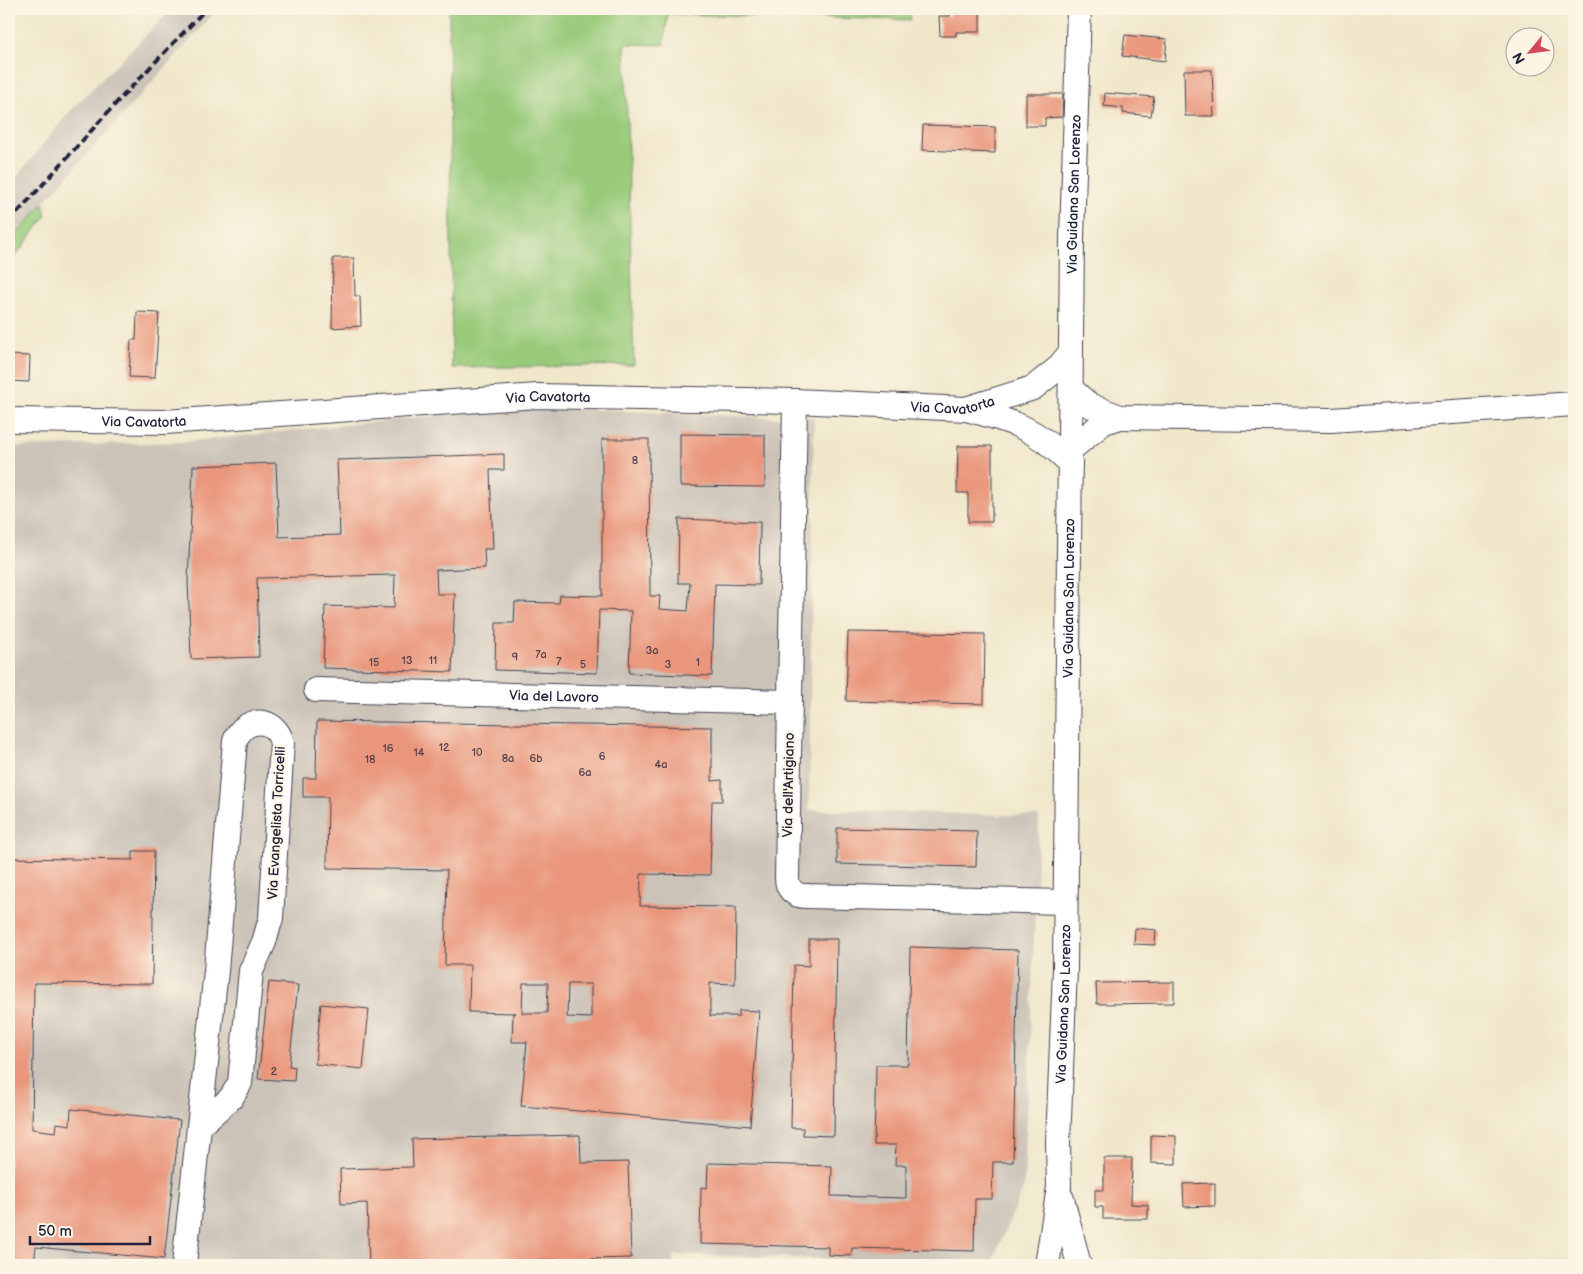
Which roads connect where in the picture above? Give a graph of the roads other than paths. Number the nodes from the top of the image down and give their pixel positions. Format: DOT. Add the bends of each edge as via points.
graph roads {
  1 [pos="1079,9"];
  2 [pos="1071,352"];
  3 [pos="1025,391"];
  4 [pos="1070,400"];
  5 [pos="795,401"];
  6 [pos="1574,404"];
  7 [pos="966,408"];
  8 [pos="1120,417"];
  9 [pos="9,420"];
  10 [pos="1030,430"];
  11 [pos="1070,457"];
  12 [pos="316,690"];
  13 [pos="790,702"];
  14 [pos="1066,902"];
  15 [pos="199,1126"];
  16 [pos="1059,1187"];
  17 [pos="184,1265"];
  18 [pos="1047,1265"];
  19 [pos="1078,1265"];
  1 -- 2 [label="street, Via Guidana San Lorenzo"];
  2 -- 3 [label="street, Via Cavatorta" via="1057,369"];
  2 -- 4 [label="street, Via Guidana San Lorenzo"];
  3 -- 4 [label="street" via="1040,391 1060,400"];
  3 -- 7 [label="street, Via Cavatorta"];
  4 -- 8 [label="street"];
  4 -- 10 [label="street" via="1050,426"];
  4 -- 11 [label="street, Via Guidana San Lorenzo"];
  5 -- 7 [label="street, Via Cavatorta"];
  5 -- 9 [label="street, Via Cavatorta" via="537,396 165,422"];
  5 -- 13 [label="street, Via dell'Artigiano"];
  6 -- 8 [label="street" via="1331,420"];
  7 -- 10 [label="street"];
  8 -- 11 [label="street" via="1104,422 1086,435"];
  10 -- 11 [label="street"];
  11 -- 14 [label="street, Via Guidana San Lorenzo"];
  12 -- 13 [label="street, Via del Lavoro"];
  13 -- 14 [label="street, Via dell'Artigiano" via="787,883 795,895"];
  14 -- 16 [label="street, Via Guidana San Lorenzo"];
  15 -- 15 [label="street, Via Evangelista Torricelli" via="231,1098 240,1084 251,971 270,918 282,744 276,730 264,722 249,723 235,740 216,971"];
  15 -- 17 [label="street, Via Evangelista Torricelli"];
  16 -- 18 [label="street"];
  16 -- 19 [label="street"];
}
